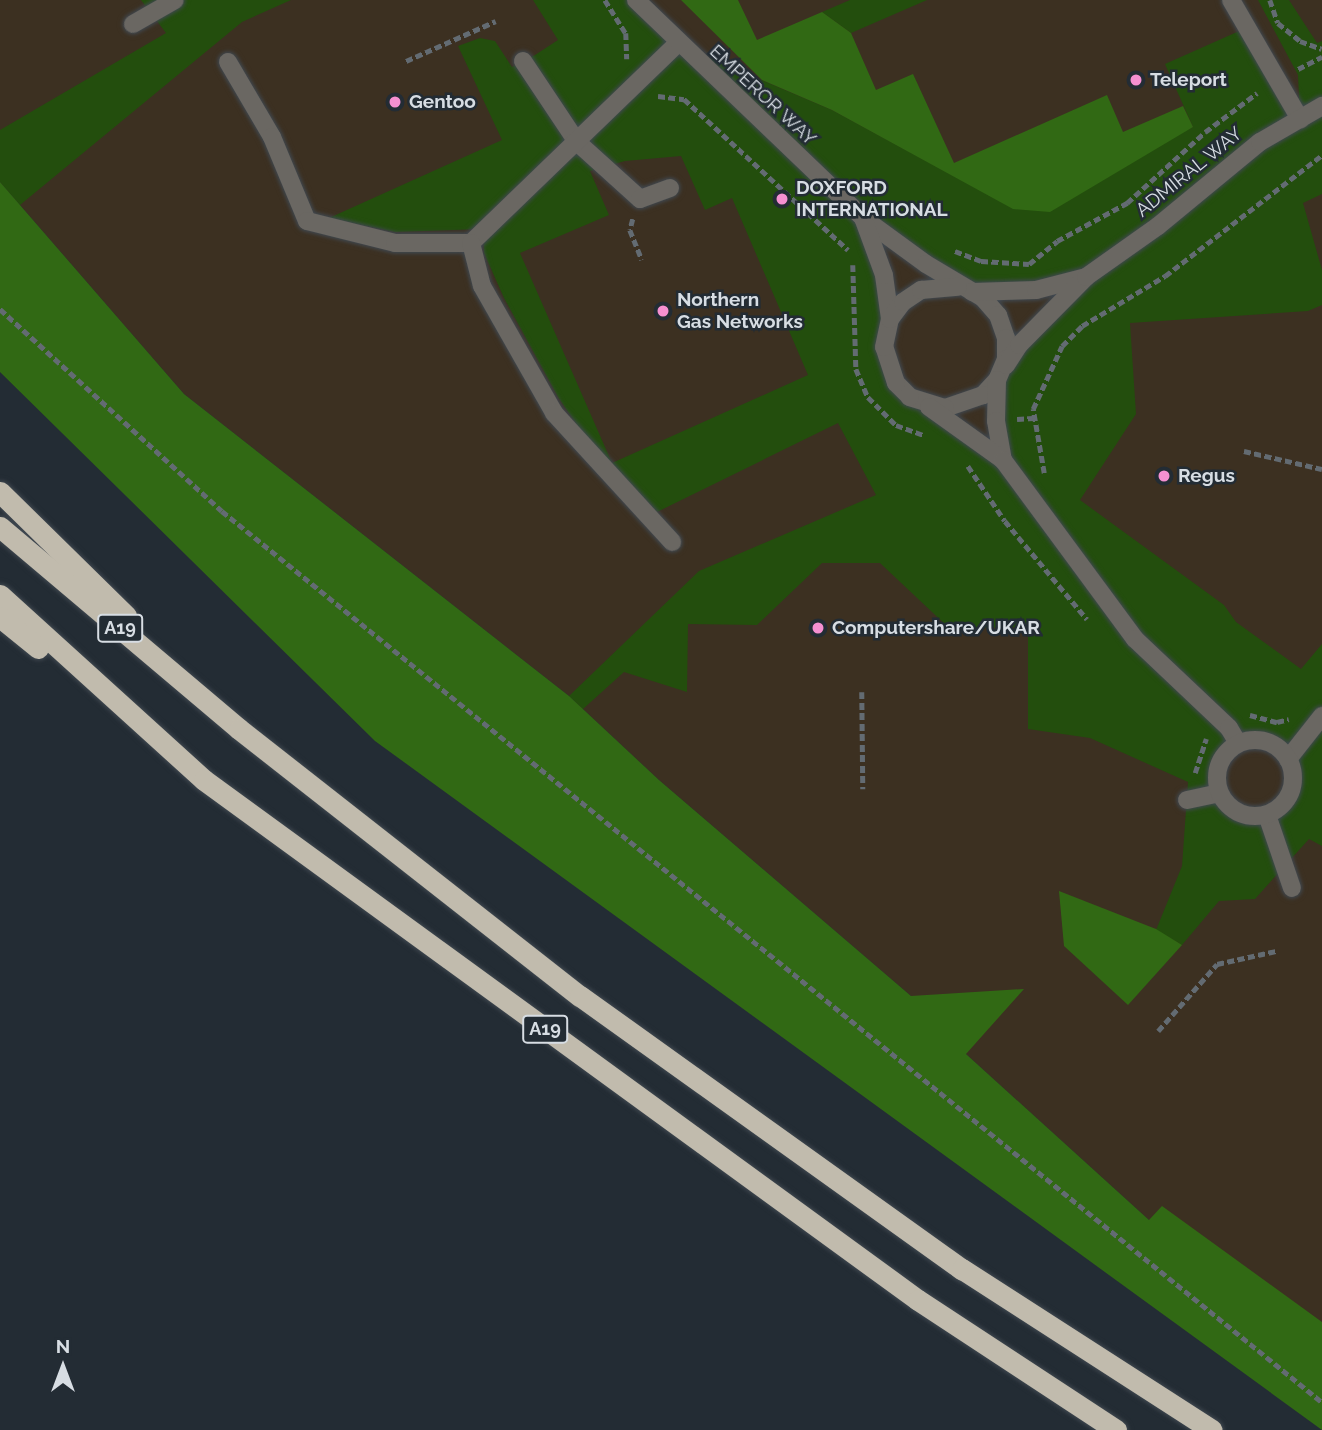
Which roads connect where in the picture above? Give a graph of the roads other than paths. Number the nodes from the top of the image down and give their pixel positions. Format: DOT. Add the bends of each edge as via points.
graph roads {
  1 [pos="174,0"];
  2 [pos="636,0"];
  3 [pos="1231,0"];
  4 [pos="133,24"];
  5 [pos="677,44"];
  6 [pos="523,61"];
  7 [pos="228,62"];
  8 [pos="1322,106"];
  9 [pos="1300,118"];
  10 [pos="577,142"];
  11 [pos="670,188"];
  12 [pos="863,218"];
  13 [pos="471,243"];
  14 [pos="1086,276"];
  15 [pos="967,289"];
  16 [pos="890,318"];
  17 [pos="1000,375"];
  18 [pos="926,405"];
  19 [pos="1003,460"];
  20 [pos="0,492"];
  21 [pos="0,527"];
  22 [pos="672,542"];
  23 [pos="0,596"];
  24 [pos="0,617"];
  25 [pos="1322,716"];
  26 [pos="239,729"];
  27 [pos="1238,743"];
  28 [pos="1288,758"];
  29 [pos="204,780"];
  30 [pos="1219,793"];
  31 [pos="1187,800"];
  32 [pos="1267,814"];
  33 [pos="1292,887"];
  34 [pos="1116,1430"];
  35 [pos="1212,1430"];
  1 -- 4 [label="street"];
  2 -- 5 [label="street, EMPEROR WAY"];
  3 -- 9 [label="street"];
  5 -- 10 [label="street"];
  5 -- 12 [label="street, EMPEROR WAY"];
  6 -- 10 [label="street"];
  7 -- 13 [label="street" via="272,137 307,220 395,243"];
  8 -- 9 [label="street, ADMIRAL WAY"];
  9 -- 14 [label="street, ADMIRAL WAY" via="1260,142 1158,226"];
  10 -- 11 [label="street" via="640,198"];
  10 -- 13 [label="street"];
  12 -- 15 [label="street, EMPEROR WAY"];
  12 -- 16 [label="street, EMPEROR WAY" via="884,275"];
  13 -- 22 [label="street" via="482,286 554,413"];
  14 -- 15 [label="street, ADMIRAL WAY" via="1036,290"];
  14 -- 17 [label="street, ADMIRAL WAY" via="1019,345"];
  15 -- 16 [label="street" via="921,290"];
  15 -- 17 [label="street, EMPEROR WAY" via="998,315 1006,338"];
  16 -- 18 [label="street, EMPEROR WAY" via="884,347 887,366 896,383"];
  17 -- 18 [label="street" via="964,405"];
  17 -- 19 [label="street, EMPEROR WAY" via="996,421"];
  18 -- 19 [label="street, EMPEROR WAY"];
  19 -- 27 [label="street" via="1135,639 1230,728"];
  20 -- 26 [label="highway"];
  21 -- 26 [label="highway, A19"];
  23 -- 29 [label="highway, A19"];
  24 -- 29 [label="highway"];
  25 -- 28 [label="street"];
  26 -- 35 [label="highway, A19" via="580,996 961,1269"];
  27 -- 28 [label="street" via="1269,741"];
  27 -- 30 [label="street" via="1217,769"];
  28 -- 32 [label="street" via="1294,778 1290,794"];
  29 -- 34 [label="highway, A19" via="918,1300"];
  30 -- 31 [label="street"];
  30 -- 32 [label="street" via="1237,812"];
  32 -- 33 [label="street"];
}
